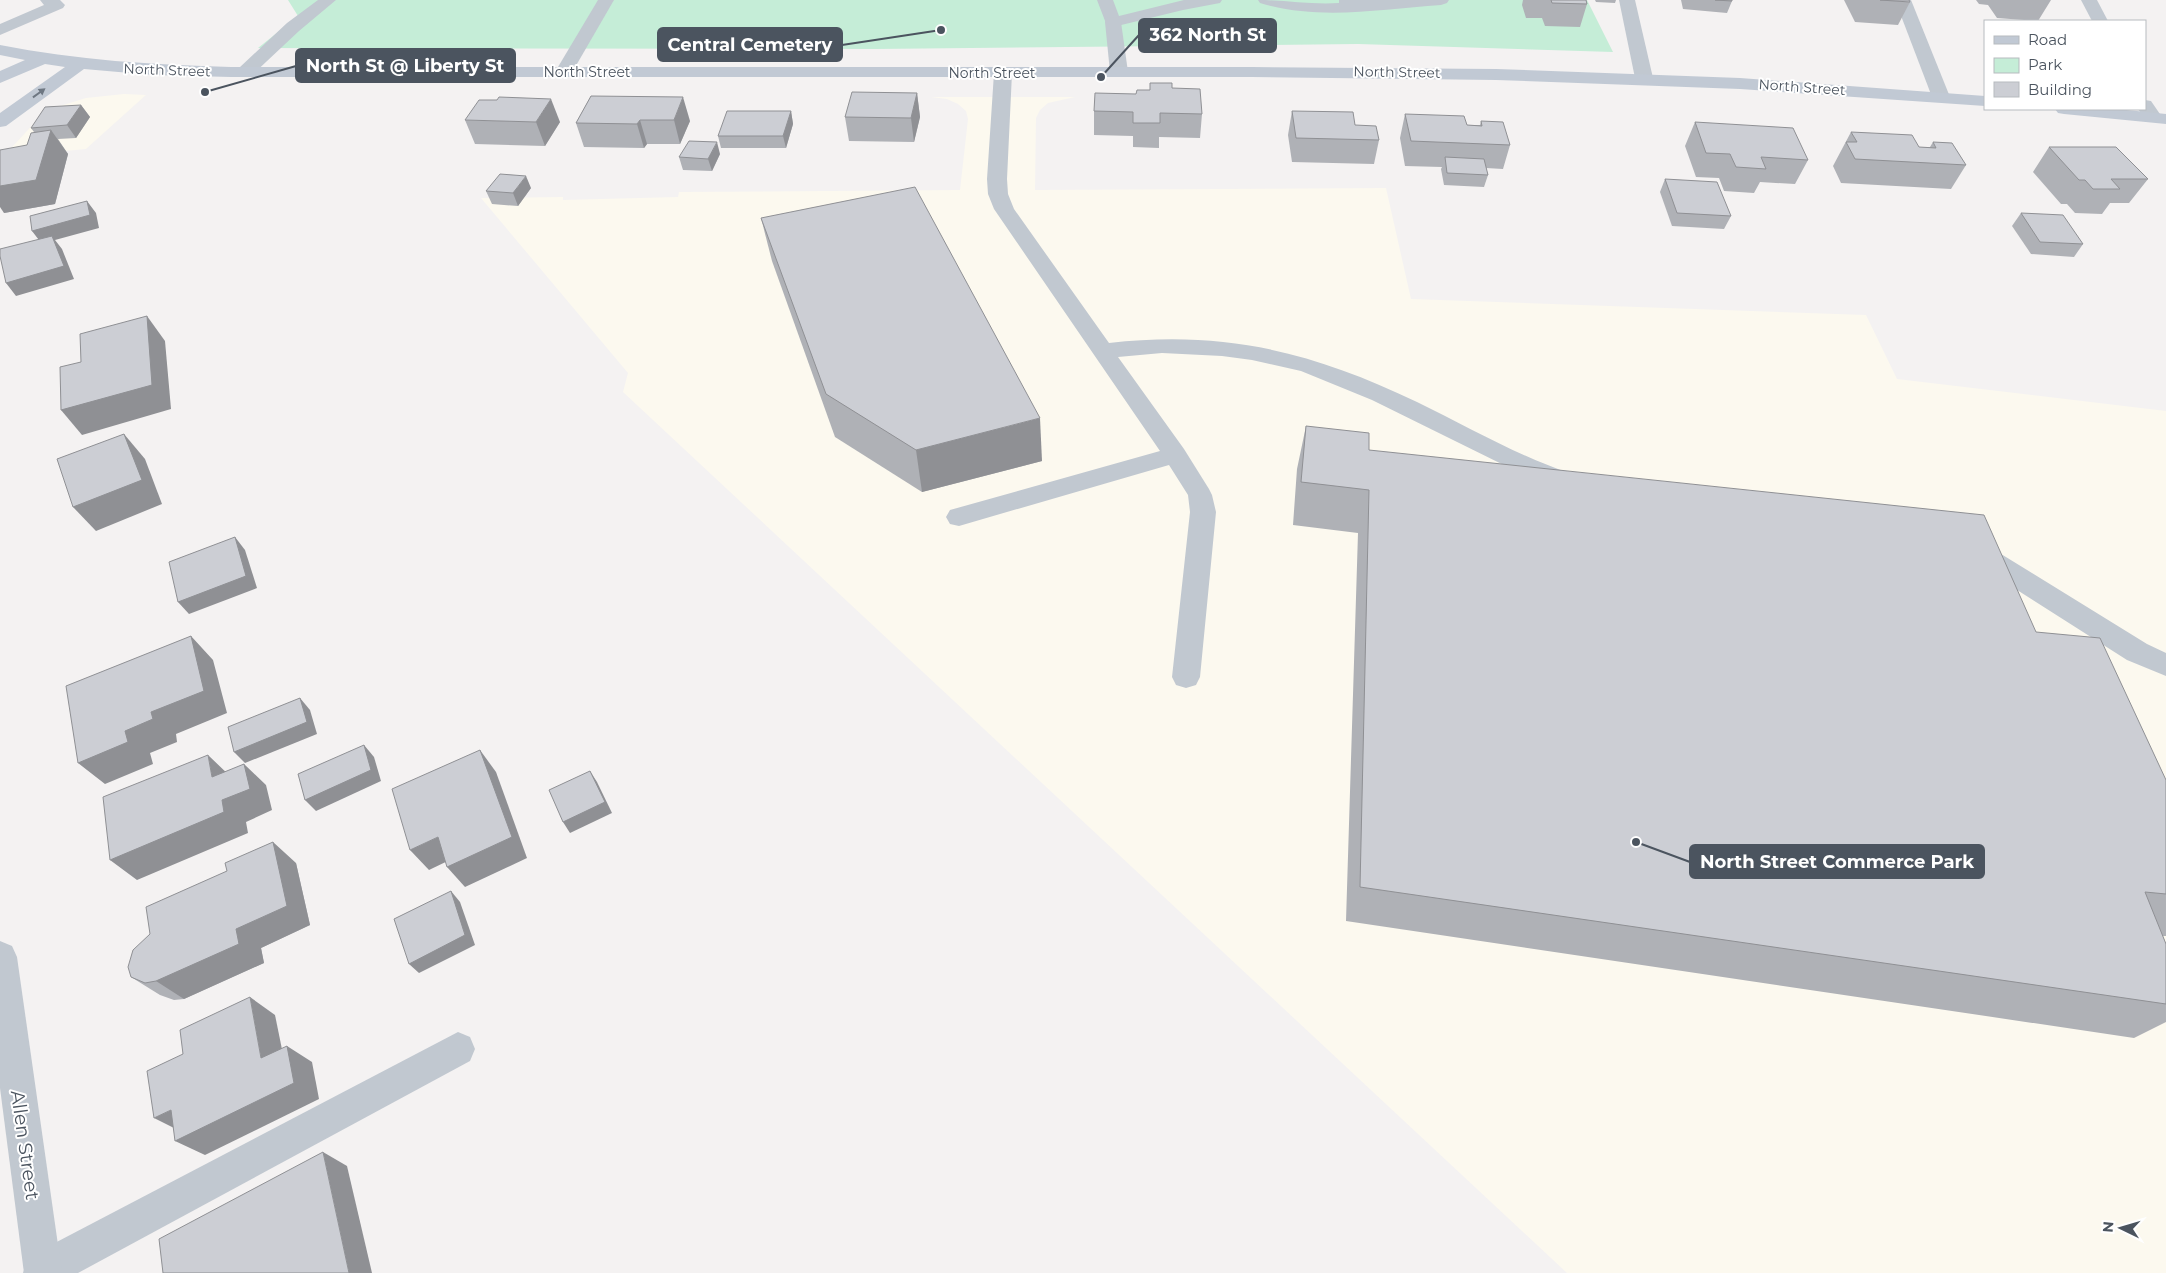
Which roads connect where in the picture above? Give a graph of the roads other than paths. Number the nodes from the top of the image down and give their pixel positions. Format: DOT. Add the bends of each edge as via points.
graph roads {
  1 [pos="48,0"];
  2 [pos="328,0"];
  3 [pos="606,0"];
  4 [pos="1105,0"];
  5 [pos="1214,0"];
  6 [pos="1266,0"];
  7 [pos="1382,0"];
  8 [pos="1441,0"];
  9 [pos="1627,0"];
  10 [pos="1903,0"];
  11 [pos="2089,0"];
  12 [pos="1347,3"];
  13 [pos="2099,20"];
  14 [pos="1113,22"];
  15 [pos="0,30"];
  16 [pos="0,50"];
  17 [pos="41,59"];
  18 [pos="80,64"];
  19 [pos="245,72"];
  20 [pos="564,72"];
  21 [pos="1119,72"];
  22 [pos="1003,73"];
  23 [pos="0,78"];
  24 [pos="1644,78"];
  25 [pos="1940,97"];
  26 [pos="1984,101"];
  27 [pos="2082,110"];
  28 [pos="2154,114"];
  29 [pos="0,122"];
  30 [pos="1104,351"];
  31 [pos="1176,455"];
  32 [pos="1583,486"];
  33 [pos="959,517"];
  34 [pos="1957,543"];
  35 [pos="2166,664"];
  36 [pos="1186,677"];
  37 [pos="0,957"];
  38 [pos="458,1049"];
  39 [pos="42,1272"];
  1 -- 15 [label="street" via="57,5"];
  2 -- 19 [label="street" via="293,27"];
  3 -- 20 [label="street"];
  4 -- 14 [label="street"];
  5 -- 14 [label="street" via="1183,4"];
  6 -- 12 [label="street" via="1308,8"];
  7 -- 12 [label="street"];
  8 -- 12 [label="street"];
  9 -- 24 [label="street"];
  10 -- 25 [label="street"];
  11 -- 13 [label="street"];
  14 -- 21 [label="street"];
  16 -- 17 [label="main road, North Street"];
  17 -- 18 [label="main road, North Street"];
  17 -- 23 [label="main road"];
  18 -- 19 [label="main road, North Street"];
  29 -- 18 [label="main road, one-way"];
  19 -- 20 [label="main road, North Street"];
  20 -- 22 [label="main road, North Street"];
  21 -- 22 [label="main road, North Street"];
  21 -- 24 [label="main road, North Street" via="1413,72"];
  22 -- 30 [label="street" via="998,194 1012,223"];
  24 -- 25 [label="main road, North Street"];
  25 -- 26 [label="main road, North Street"];
  27 -- 28 [label="main road"];
  30 -- 31 [label="street"];
  30 -- 32 [label="street" via="1143,346 1208,347 1306,365 1361,386 1532,468"];
  31 -- 33 [label="street"];
  31 -- 36 [label="street" via="1200,495 1203,512"];
  34 -- 35 [label="street" via="1987,558 2137,652"];
  37 -- 39 [label="street, Allen Street"];
  38 -- 39 [label="street"];
}
